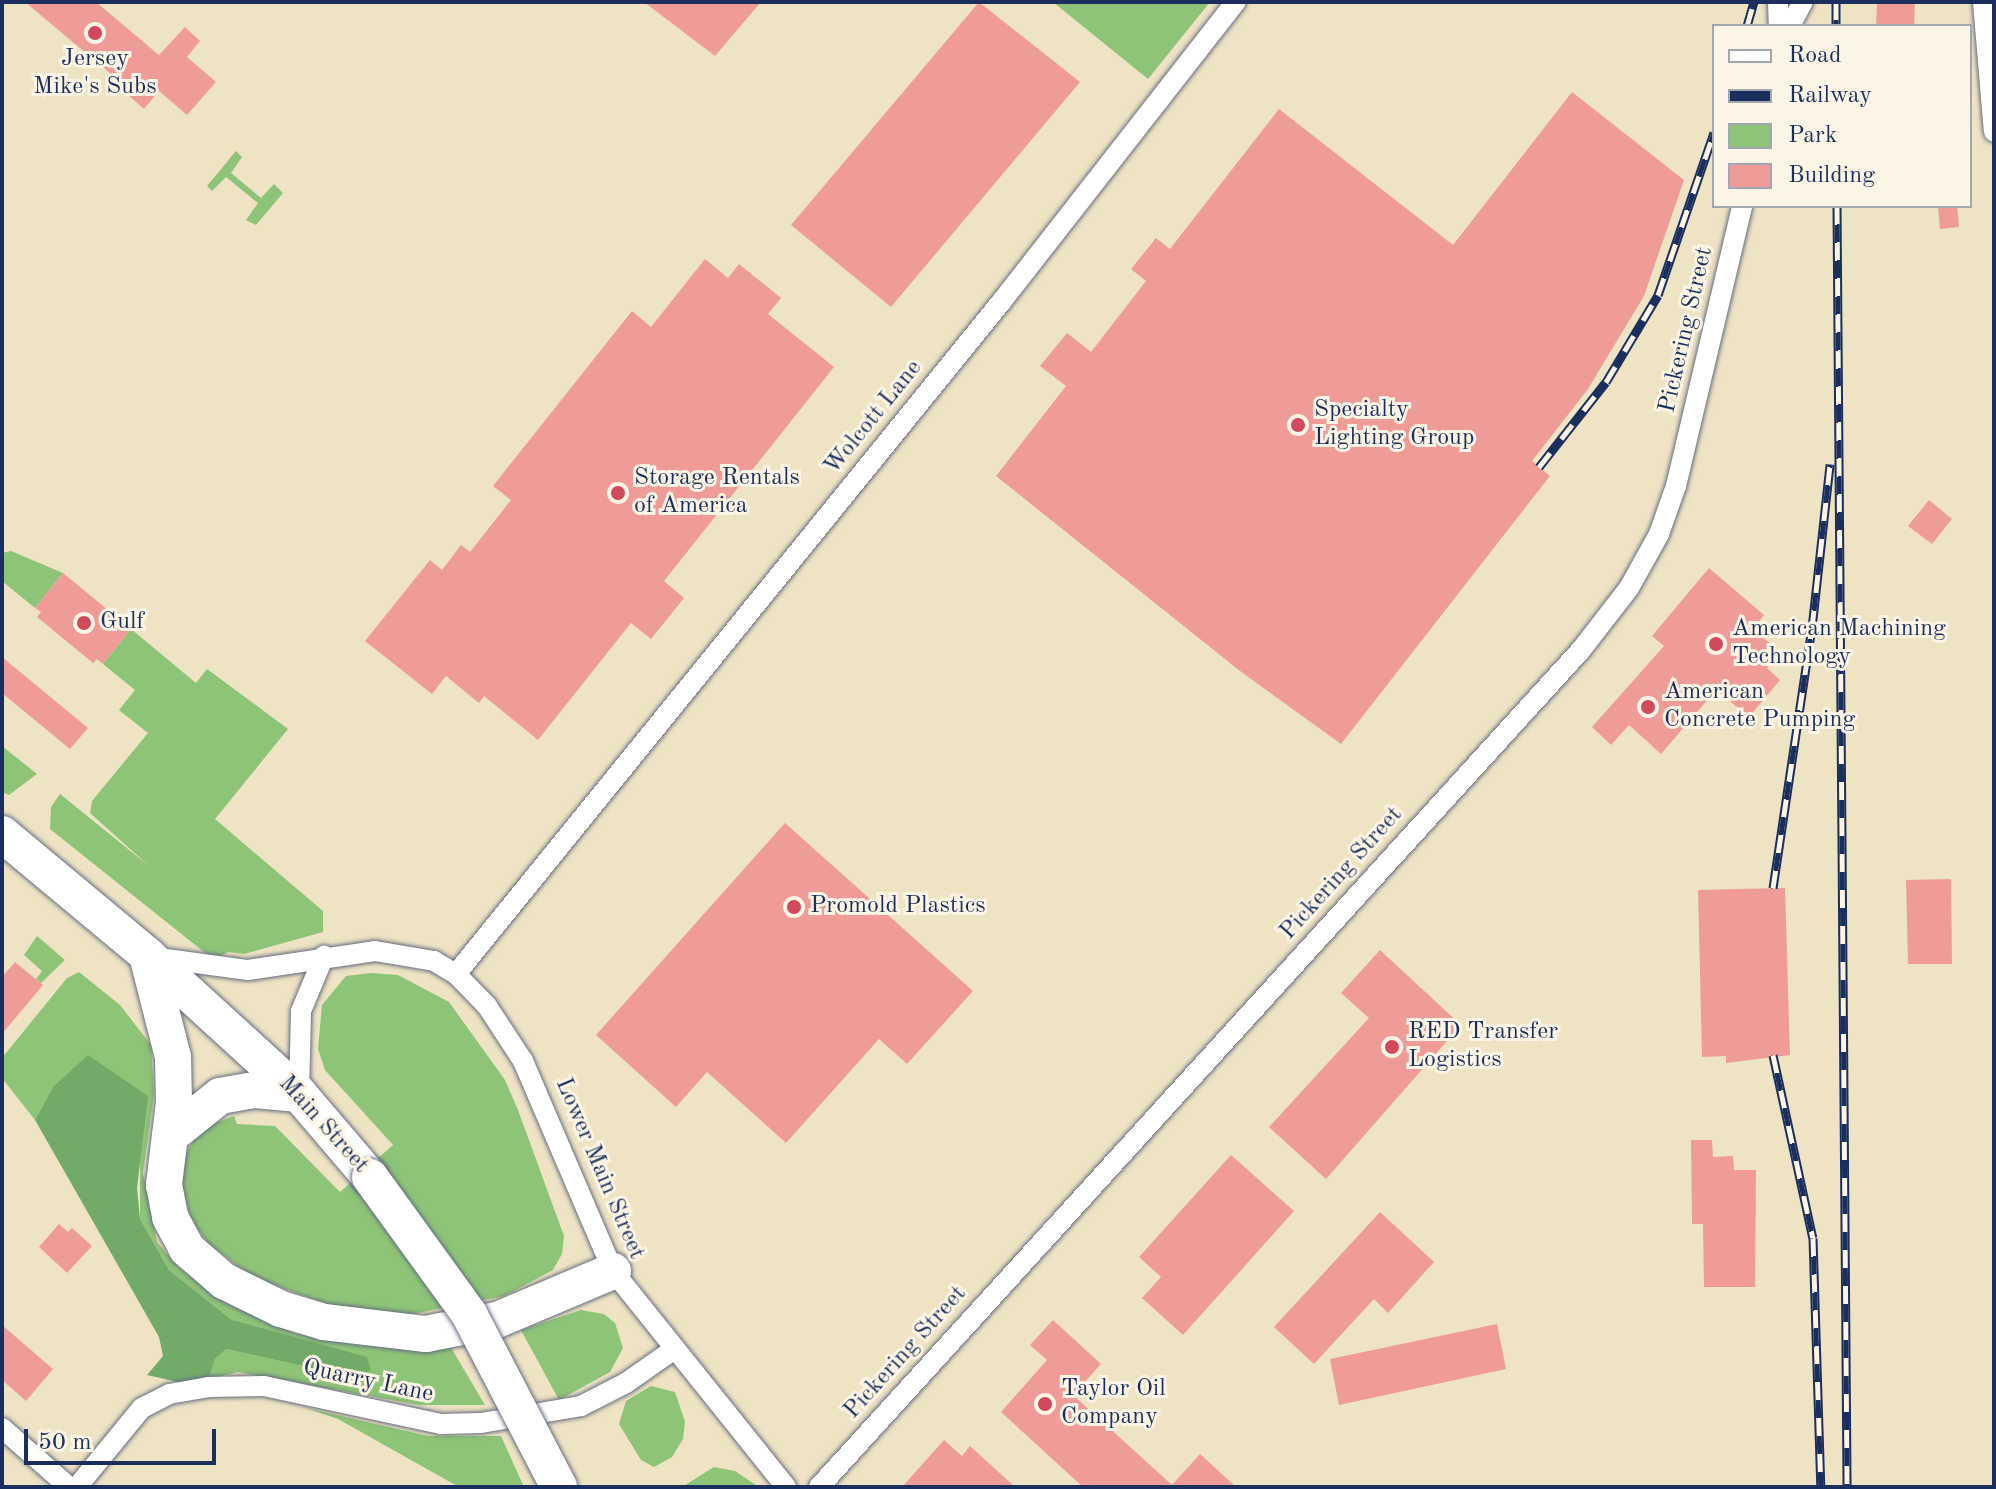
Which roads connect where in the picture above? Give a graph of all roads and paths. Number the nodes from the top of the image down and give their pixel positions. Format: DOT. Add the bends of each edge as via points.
graph roads {
  1 [pos="1236,2"];
  2 [pos="1778,2"];
  3 [pos="1803,2"];
  4 [pos="1983,2"];
  5 [pos="1779,24"];
  6 [pos="1791,24"];
  7 [pos="1994,132"];
  8 [pos="1742,208"];
  9 [pos="2,834"];
  10 [pos="147,955"];
  11 [pos="324,956"];
  12 [pos="456,974"];
  13 [pos="299,1094"];
  14 [pos="170,1136"];
  15 [pos="613,1271"];
  16 [pos="673,1350"];
  17 [pos="2,1428"];
  18 [pos="69,1487"];
  19 [pos="77,1487"];
  20 [pos="559,1487"];
  21 [pos="786,1487"];
  22 [pos="819,1487"];
  1 -- 12 [label="street, Wolcott Lane" via="1002,301"];
  2 -- 5 [label="street"];
  3 -- 6 [label="street"];
  4 -- 7 [label="street"];
  8 -- 22 [label="street, Pickering Street" via="1676,486 1659,534 1629,588 1581,650"];
  9 -- 10 [label="highway, Main Street"];
  10 -- 11 [label="street, Lower Main Street" via="226,970"];
  10 -- 13 [label="highway, Main Street"];
  10 -- 14 [label="highway" via="173,1057"];
  11 -- 12 [label="street, Lower Main Street" via="351,951 406,955"];
  11 -- 13 [label="street" via="301,1011"];
  12 -- 15 [label="street, Lower Main Street" via="487,1006 523,1061"];
  13 -- 14 [label="highway" via="255,1090 220,1096"];
  13 -- 20 [label="highway, Main Street, bridge" via="370,1177 469,1314"];
  14 -- 15 [label="highway" via="164,1185 181,1243 224,1281 302,1316 362,1330 451,1333 545,1303"];
  15 -- 16 [label="street, Lower Main Street"];
  16 -- 19 [label="street, Quarry Lane" via="581,1406 481,1423 427,1421 264,1386 169,1394 142,1408"];
  16 -- 21 [label="street, Lower Main Street"];
  17 -- 18 [label="street"];
}
